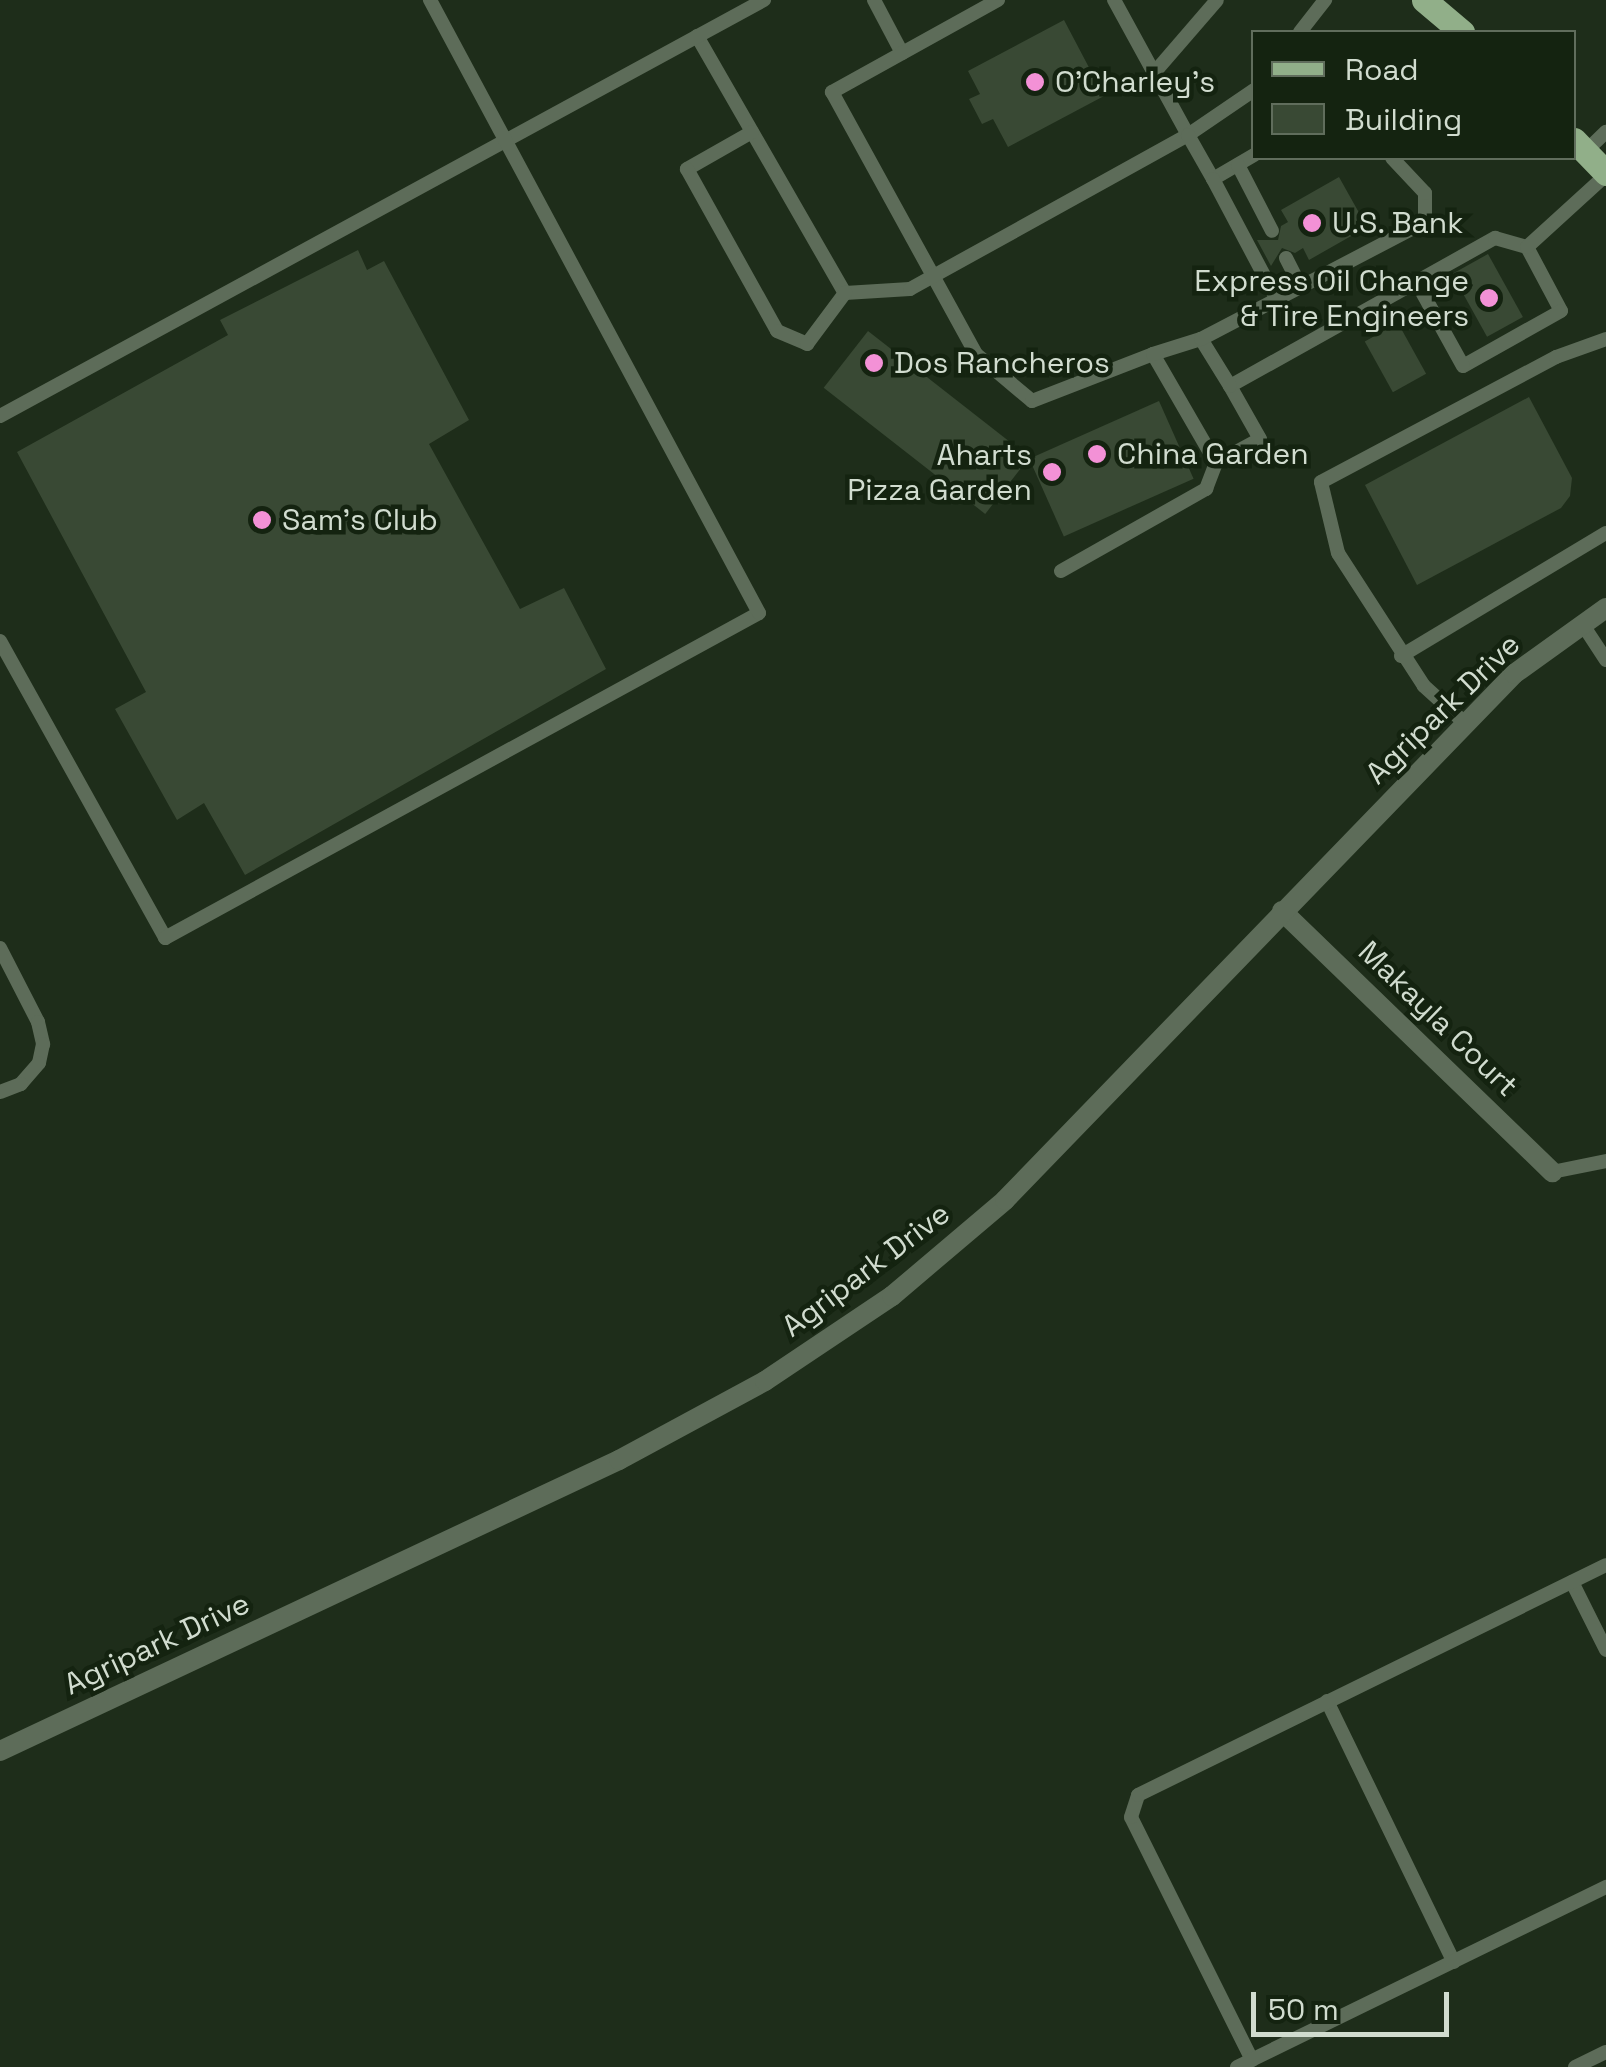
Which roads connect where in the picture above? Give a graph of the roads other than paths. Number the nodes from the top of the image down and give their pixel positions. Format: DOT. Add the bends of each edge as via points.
graph roads {
  1 [pos="430,0"];
  2 [pos="874,0"];
  3 [pos="998,0"];
  4 [pos="1114,0"];
  5 [pos="1217,0"];
  6 [pos="1325,0"];
  7 [pos="1424,0"];
  8 [pos="757,2"];
  9 [pos="1302,30"];
  10 [pos="1460,30"];
  11 [pos="697,36"];
  12 [pos="902,53"];
  13 [pos="1154,73"];
  14 [pos="1251,92"];
  15 [pos="752,132"];
  16 [pos="1606,132"];
  17 [pos="1188,134"];
  18 [pos="506,141"];
  19 [pos="1579,146"];
  20 [pos="1251,157"];
  21 [pos="1394,160"];
  22 [pos="1238,165"];
  23 [pos="1606,174"];
  24 [pos="1214,178"];
  25 [pos="1272,231"];
  26 [pos="1527,248"];
  27 [pos="1286,258"];
  28 [pos="934,275"];
  29 [pos="1416,284"];
  30 [pos="1301,287"];
  31 [pos="845,293"];
  32 [pos="1276,300"];
  33 [pos="1606,338"];
  34 [pos="1201,339"];
  35 [pos="1153,354"];
  36 [pos="1230,386"];
  37 [pos="0,416"];
  38 [pos="1216,463"];
  39 [pos="1606,533"];
  40 [pos="1061,571"];
  41 [pos="1606,608"];
  42 [pos="1584,625"];
  43 [pos="0,642"];
  44 [pos="1401,656"];
  45 [pos="1606,660"];
  46 [pos="1466,724"];
  47 [pos="1282,910"];
  48 [pos="0,948"];
  49 [pos="0,1092"];
  50 [pos="1606,1161"];
  51 [pos="1552,1172"];
  52 [pos="1606,1565"];
  53 [pos="1572,1582"];
  54 [pos="1606,1650"];
  55 [pos="1327,1701"];
  56 [pos="0,1751"];
  57 [pos="1606,1888"];
  58 [pos="1454,1962"];
  59 [pos="1606,2052"];
  60 [pos="1252,2060"];
  61 [pos="1238,2067"];
  62 [pos="1575,2067"];
  1 -- 18 [label="lane"];
  2 -- 12 [label="lane"];
  3 -- 12 [label="lane"];
  4 -- 13 [label="lane"];
  5 -- 13 [label="lane"];
  6 -- 9 [label="lane"];
  7 -- 10 [label="main road"];
  8 -- 11 [label="lane"];
  11 -- 15 [label="lane"];
  11 -- 18 [label="lane"];
  12 -- 28 [label="lane" via="832,92"];
  13 -- 17 [label="lane"];
  14 -- 17 [label="lane"];
  15 -- 31 [label="lane"];
  15 -- 31 [label="lane" via="687,169 777,331 807,344"];
  16 -- 19 [label="lane"];
  17 -- 24 [label="lane"];
  17 -- 28 [label="lane"];
  18 -- 37 [label="lane"];
  18 -- 43 [label="lane" via="760,612 164,938"];
  19 -- 23 [label="main road"];
  20 -- 22 [label="lane"];
  21 -- 30 [label="lane" via="1425,193 1425,222"];
  22 -- 24 [label="lane"];
  22 -- 25 [label="lane"];
  23 -- 26 [label="lane"];
  24 -- 32 [label="lane"];
  26 -- 29 [label="lane" via="1495,238"];
  26 -- 29 [label="lane" via="1562,310 1462,366"];
  27 -- 30 [label="lane"];
  28 -- 31 [label="lane" via="910,289"];
  28 -- 35 [label="lane" via="976,354 1032,400"];
  29 -- 36 [label="lane"];
  30 -- 32 [label="lane"];
  32 -- 34 [label="lane"];
  33 -- 44 [label="lane" via="1556,357 1321,482 1338,553"];
  34 -- 35 [label="lane"];
  34 -- 36 [label="lane"];
  35 -- 38 [label="lane"];
  36 -- 38 [label="lane" via="1260,439"];
  38 -- 40 [label="lane" via="1206,490"];
  39 -- 44 [label="lane"];
  41 -- 42 [label="street, Agripark Drive"];
  42 -- 45 [label="lane"];
  42 -- 46 [label="street, Agripark Drive" via="1514,674"];
  44 -- 46 [label="lane"];
  46 -- 47 [label="street, Agripark Drive"];
  47 -- 51 [label="street, Makayla Court"];
  47 -- 56 [label="street, Agripark Drive" via="1005,1200 892,1296 765,1382 619,1460"];
  48 -- 49 [label="lane" via="43,1044 40,1063 21,1084"];
  50 -- 51 [label="lane"];
  52 -- 53 [label="lane"];
  53 -- 54 [label="lane"];
  53 -- 55 [label="lane"];
  55 -- 58 [label="lane"];
  55 -- 60 [label="lane" via="1138,1796 1131,1816"];
  57 -- 58 [label="lane"];
  58 -- 60 [label="lane"];
  59 -- 62 [label="lane"];
  60 -- 61 [label="lane"];
}
